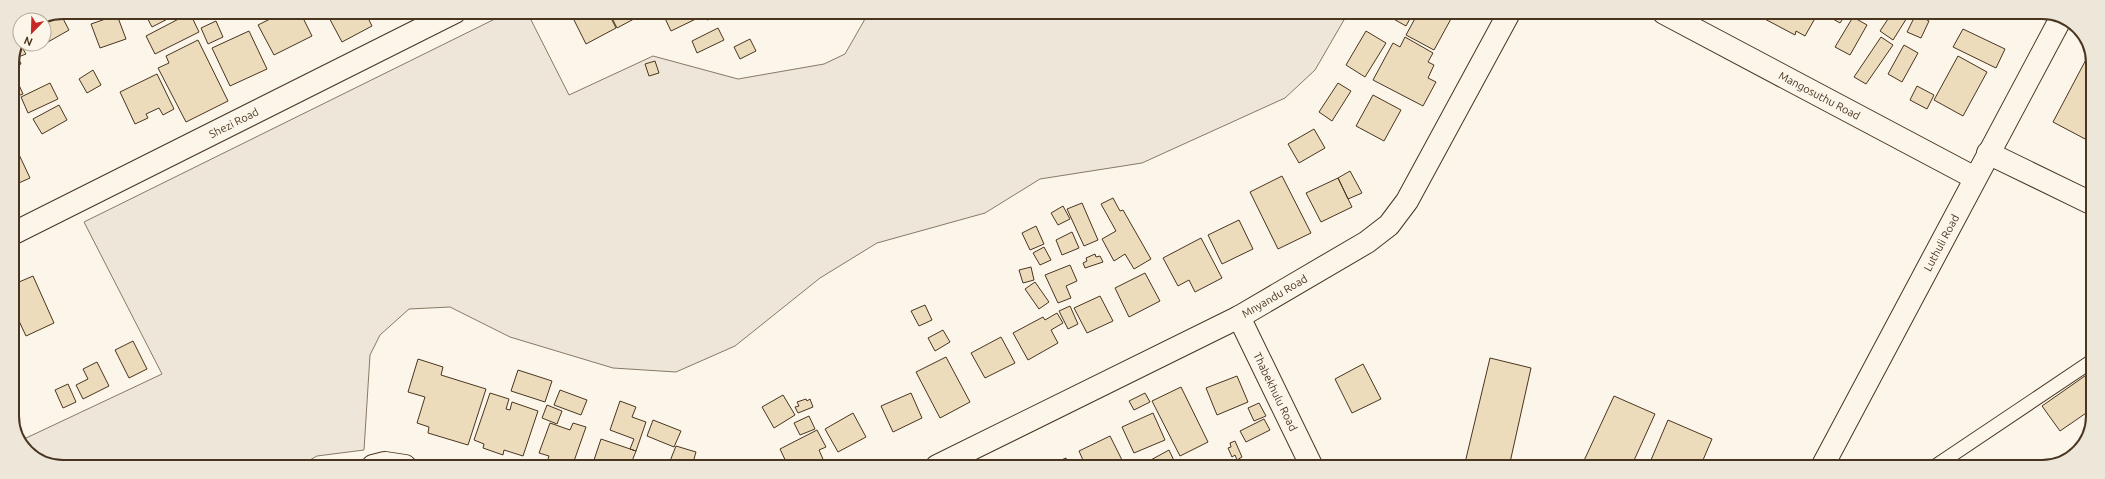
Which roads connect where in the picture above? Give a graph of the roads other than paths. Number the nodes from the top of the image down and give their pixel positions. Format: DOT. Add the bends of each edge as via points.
graph roads {
  1 [pos="441,19"];
  2 [pos="1506,19"];
  3 [pos="1675,19"];
  4 [pos="2059,22"];
  5 [pos="1988,153"];
  6 [pos="1975,178"];
  7 [pos="2086,201"];
  8 [pos="19,230"];
  9 [pos="1239,317"];
  10 [pos="2086,365"];
  11 [pos="949,460"];
  12 [pos="1309,460"];
  13 [pos="1826,460"];
  14 [pos="1944,460"];
  1 -- 8 [label="street, Shezi Road"];
  2 -- 9 [label="street, Mnyandu Road" via="1407,201 1389,225 1367,242"];
  3 -- 6 [label="street, Mangosuthu Road"];
  4 -- 5 [label="street, Luthuli Road"];
  5 -- 6 [label="street, Luthuli Road"];
  5 -- 7 [label="street"];
  6 -- 13 [label="street, Luthuli Road"];
  9 -- 11 [label="street, Mnyandu Road"];
  9 -- 12 [label="street, Thabekhulu Road"];
  10 -- 14 [label="lane"];
}
